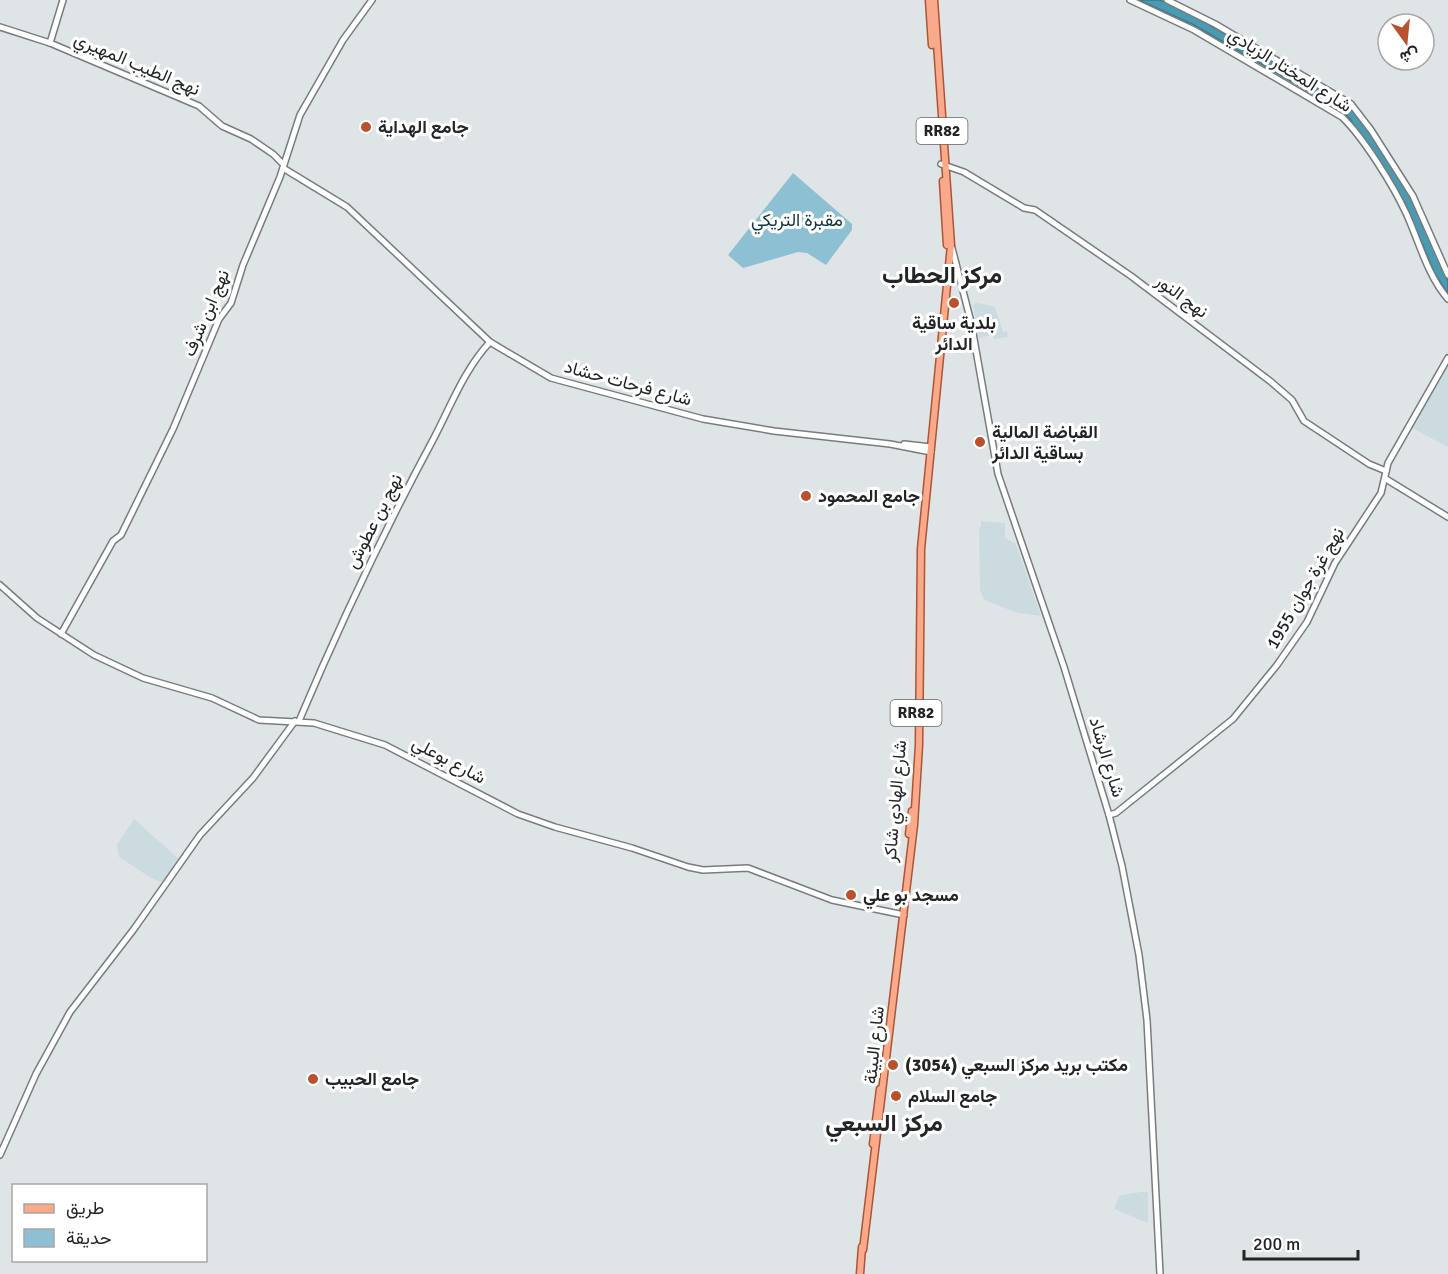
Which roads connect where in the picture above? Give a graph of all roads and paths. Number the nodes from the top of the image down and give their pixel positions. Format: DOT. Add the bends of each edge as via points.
graph roads {
  1 [pos="63,0"];
  2 [pos="372,0"];
  3 [pos="929,0"];
  4 [pos="934,0"];
  5 [pos="1130,0"];
  6 [pos="1167,0"];
  7 [pos="0,27"];
  8 [pos="50,43"];
  9 [pos="1268,55"];
  10 [pos="1261,68"];
  11 [pos="943,165"];
  12 [pos="283,166"];
  13 [pos="952,261"];
  14 [pos="1448,275"];
  15 [pos="1448,299"];
  16 [pos="490,342"];
  17 [pos="1448,358"];
  18 [pos="931,449"];
  19 [pos="1386,471"];
  20 [pos="1386,479"];
  21 [pos="1448,517"];
  22 [pos="0,585"];
  23 [pos="61,634"];
  24 [pos="297,721"];
  25 [pos="1109,815"];
  26 [pos="902,914"];
  27 [pos="0,1155"];
  28 [pos="860,1274"];
  29 [pos="1160,1274"];
  1 -- 8 [label="street"];
  2 -- 12 [label="street, نهج ابن شرف" via="314,88 300,115"];
  3 -- 11 [label="main road, RR82"];
  4 -- 11 [label="main road, RR82"];
  5 -- 10 [label="street, شارع المختار الزيادي"];
  6 -- 9 [label="street"];
  7 -- 8 [label="street, نهج الطيب المهيري"];
  8 -- 12 [label="street, نهج الطيب المهيري" via="200,106 222,126 273,154"];
  9 -- 10 [label="street"];
  9 -- 14 [label="street" via="1358,112 1413,196"];
  10 -- 15 [label="street, شارع المختار الزيادي" via="1347,121 1401,203 1436,283"];
  11 -- 13 [label="main road, RR82" via="951,211"];
  11 -- 19 [label="street, نهج النور" via="964,172 1024,208 1035,210 1092,248 1270,381 1292,400 1304,422 1369,465"];
  12 -- 16 [label="street, شارع فرحات حشاد" via="347,207"];
  12 -- 23 [label="street, نهج ابن شرف" via="231,303 219,319 173,429 121,535 113,541"];
  13 -- 18 [label="main road, شارع الهادي شاكر / RR82" via="947,272"];
  13 -- 25 [label="street, شارع الرشاد" via="971,322 998,474"];
  16 -- 18 [label="street, شارع فرحات حشاد" via="551,378 590,390 741,426"];
  16 -- 24 [label="street, نهج بن عطوش" via="466,378 397,506"];
  17 -- 19 [label="street, نهج غرة جوان 1955"];
  18 -- 26 [label="main road, شارع الهادي شاكر / RR82" via="918,547 917,775"];
  19 -- 20 [label="street, نهج غرة جوان 1955"];
  20 -- 21 [label="street"];
  20 -- 25 [label="street, نهج غرة جوان 1955" via="1335,563 1304,627 1243,710"];
  22 -- 23 [label="street, شارع بوعلي"];
  23 -- 24 [label="street, شارع بوعلي" via="133,675 212,698 259,720"];
  24 -- 26 [label="street, شارع بوعلي" via="320,724 399,750 545,824 688,867 748,868 832,900"];
  24 -- 27 [label="street, نهج بن عطوش" via="253,778 200,835 70,1012 33,1079"];
  25 -- 29 [label="street, شارع الرشاد" via="1144,989"];
  26 -- 28 [label="main road, شارع البيئة / RR82"];
}
